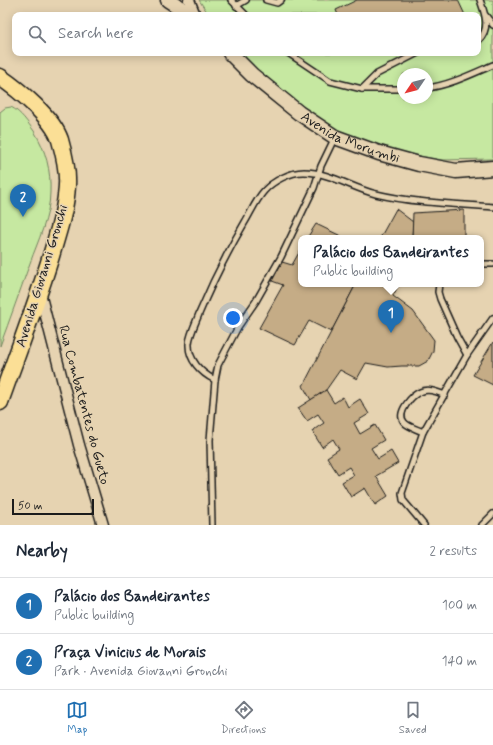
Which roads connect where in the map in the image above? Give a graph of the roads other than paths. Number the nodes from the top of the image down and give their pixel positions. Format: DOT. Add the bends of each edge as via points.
graph roads {
  1 [pos="168,0"];
  2 [pos="190,0"];
  3 [pos="231,0"];
  4 [pos="246,0"];
  5 [pos="266,0"];
  6 [pos="281,0"];
  7 [pos="480,0"];
  8 [pos="236,6"];
  9 [pos="186,12"];
  10 [pos="194,12"];
  11 [pos="243,12"];
  12 [pos="486,16"];
  13 [pos="493,25"];
  14 [pos="481,36"];
  15 [pos="233,56"];
  16 [pos="292,56"];
  17 [pos="412,56"];
  18 [pos="493,65"];
  19 [pos="3,82"];
  20 [pos="433,87"];
  21 [pos="362,89"];
  22 [pos="397,89"];
  23 [pos="335,137"];
  24 [pos="493,168"];
  25 [pos="318,174"];
  26 [pos="493,207"];
  27 [pos="439,287"];
  28 [pos="40,292"];
  29 [pos="493,318"];
  30 [pos="468,355"];
  31 [pos="215,380"];
  32 [pos="445,395"];
  33 [pos="0,402"];
  34 [pos="423,432"];
  35 [pos="493,514"];
  36 [pos="103,525"];
  37 [pos="212,525"];
  38 [pos="424,525"];
  39 [pos="482,525"];
  1 -- 9 [label="main road"];
  2 -- 10 [label="street"];
  3 -- 8 [label="lane"];
  4 -- 8 [label="lane"];
  5 -- 6 [label="lane" via="277,3"];
  7 -- 12 [label="lane"];
  8 -- 11 [label="lane"];
  12 -- 13 [label="lane"];
  12 -- 14 [label="lane" via="485,30"];
  15 -- 23 [label="main road, Avenida Morumbi" via="299,113"];
  16 -- 21 [label="lane" via="330,81"];
  17 -- 21 [label="lane" via="377,74"];
  18 -- 20 [label="lane" via="458,80"];
  19 -- 28 [label="main road, Avenida Giovanni Gronchi" via="28,99 48,120 60,138 65,160 67,184 64,210"];
  21 -- 22 [label="lane"];
  23 -- 24 [label="main road, Avenida Morumbi" via="386,155 434,167 456,171"];
  23 -- 25 [label="lane"];
  25 -- 26 [label="lane" via="362,190 400,199"];
  25 -- 31 [label="lane" via="314,188 281,257 238,327 218,365"];
  25 -- 31 [label="lane" via="303,172 276,182 259,198 237,235 213,283 189,342 190,354 197,367"];
  27 -- 30 [label="lane" via="440,298"];
  28 -- 33 [label="main road, Avenida Giovanni Gronchi"];
  28 -- 36 [label="street, Rua Combatentes do Gueto" via="79,445"];
  29 -- 30 [label="lane"];
  30 -- 32 [label="lane"];
  31 -- 37 [label="lane" via="210,440"];
  32 -- 34 [label="lane"];
  32 -- 34 [label="lane" via="431,390 421,391 412,397 402,413 401,417 408,426"];
  34 -- 38 [label="lane" via="402,496 407,506"];
  35 -- 39 [label="lane"];
}
